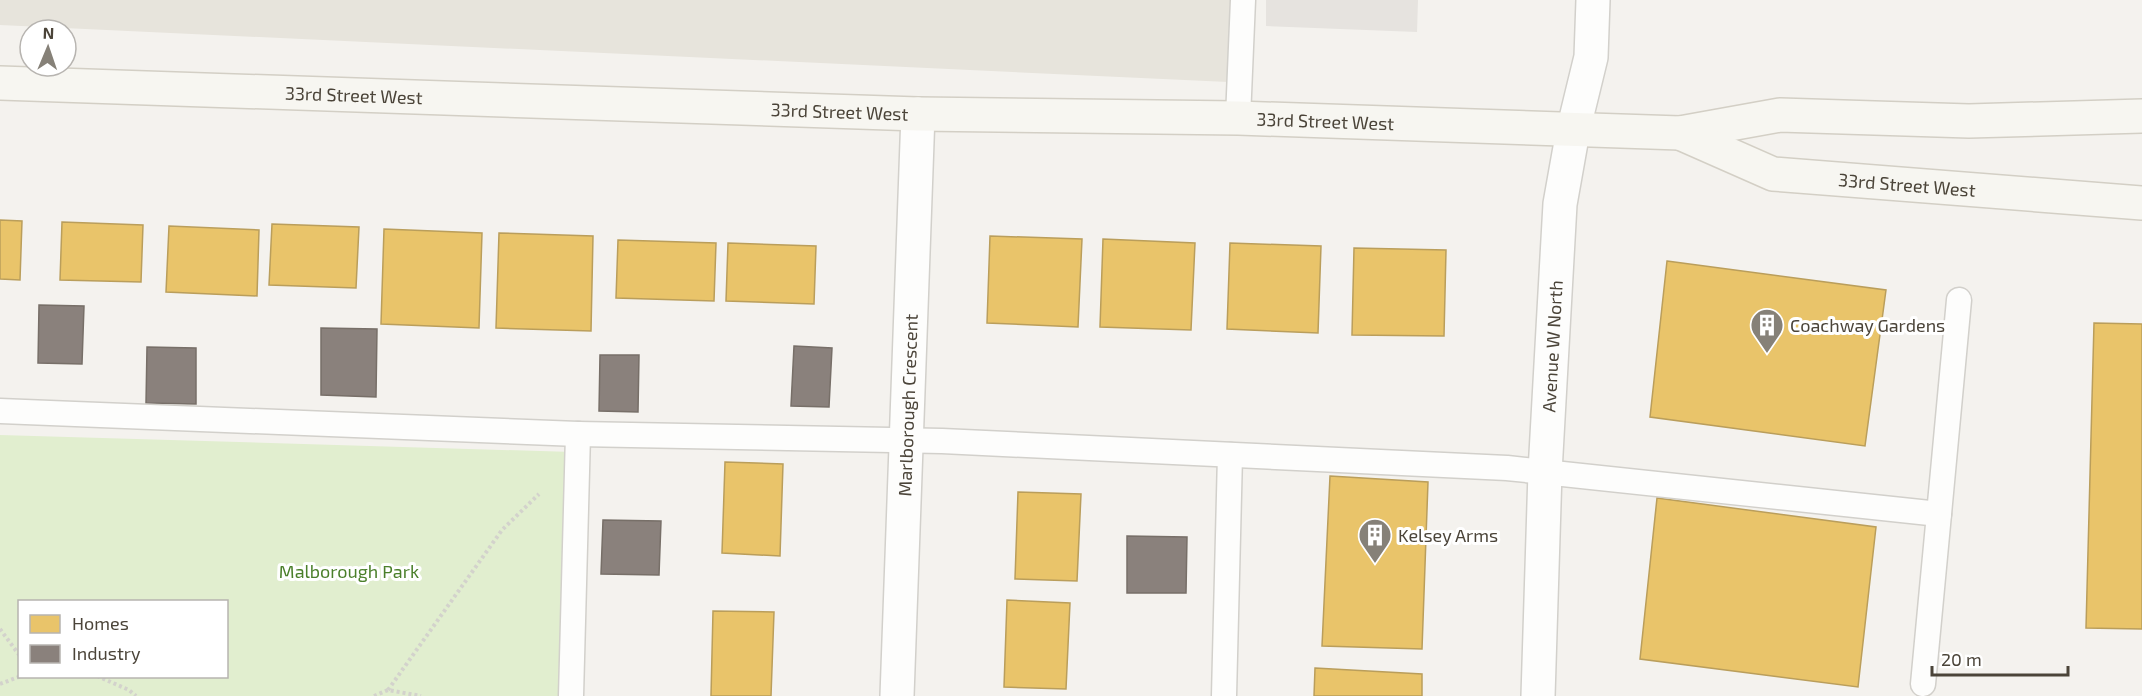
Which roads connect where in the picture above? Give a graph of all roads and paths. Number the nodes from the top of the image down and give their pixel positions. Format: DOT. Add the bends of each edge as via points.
graph roads {
  1 [pos="1243,0"];
  2 [pos="1593,0"];
  3 [pos="0,83"];
  4 [pos="918,114"];
  5 [pos="2142,117"];
  6 [pos="1238,118"];
  7 [pos="1573,131"];
  8 [pos="1680,134"];
  9 [pos="2142,203"];
  10 [pos="1959,300"];
  11 [pos="0,411"];
  12 [pos="906,442"];
  13 [pos="578,446"];
  14 [pos="1230,455"];
  15 [pos="1545,472"];
  16 [pos="1939,514"];
  17 [pos="0,629"];
  18 [pos="18,653"];
  19 [pos="18,677"];
  20 [pos="102,678"];
  21 [pos="0,684"];
  22 [pos="1923,684"];
  23 [pos="388,690"];
  24 [pos="136,696"];
  25 [pos="374,696"];
  26 [pos="421,696"];
  27 [pos="571,696"];
  28 [pos="897,696"];
  29 [pos="1224,696"];
  30 [pos="1538,696"];
  1 -- 6 [label="lane"];
  2 -- 7 [label="street, Avenue W North" via="1592,57"];
  3 -- 4 [label="main road, 33rd Street West"];
  4 -- 6 [label="main road, 33rd Street West"];
  4 -- 12 [label="street, Marlborough Crescent"];
  5 -- 8 [label="main road, 33rd Street West" via="1970,121 1780,115"];
  6 -- 7 [label="main road, 33rd Street West"];
  7 -- 8 [label="main road, 33rd Street West"];
  7 -- 15 [label="street, Avenue W North" via="1560,204"];
  8 -- 9 [label="main road, 33rd Street West" via="1773,174"];
  10 -- 16 [label="lane"];
  11 -- 13 [label="lane"];
  12 -- 13 [label="lane"];
  12 -- 14 [label="lane"];
  12 -- 28 [label="street, Marlborough Crescent"];
  13 -- 23 [label="path" via="502,530"];
  13 -- 27 [label="lane"];
  14 -- 15 [label="lane"];
  14 -- 29 [label="lane"];
  15 -- 16 [label="lane"];
  15 -- 30 [label="street, Avenue W North"];
  16 -- 22 [label="lane"];
  17 -- 18 [label="path"];
  19 -- 21 [label="path"];
  20 -- 24 [label="path"];
  23 -- 25 [label="path"];
  23 -- 26 [label="path"];
}
